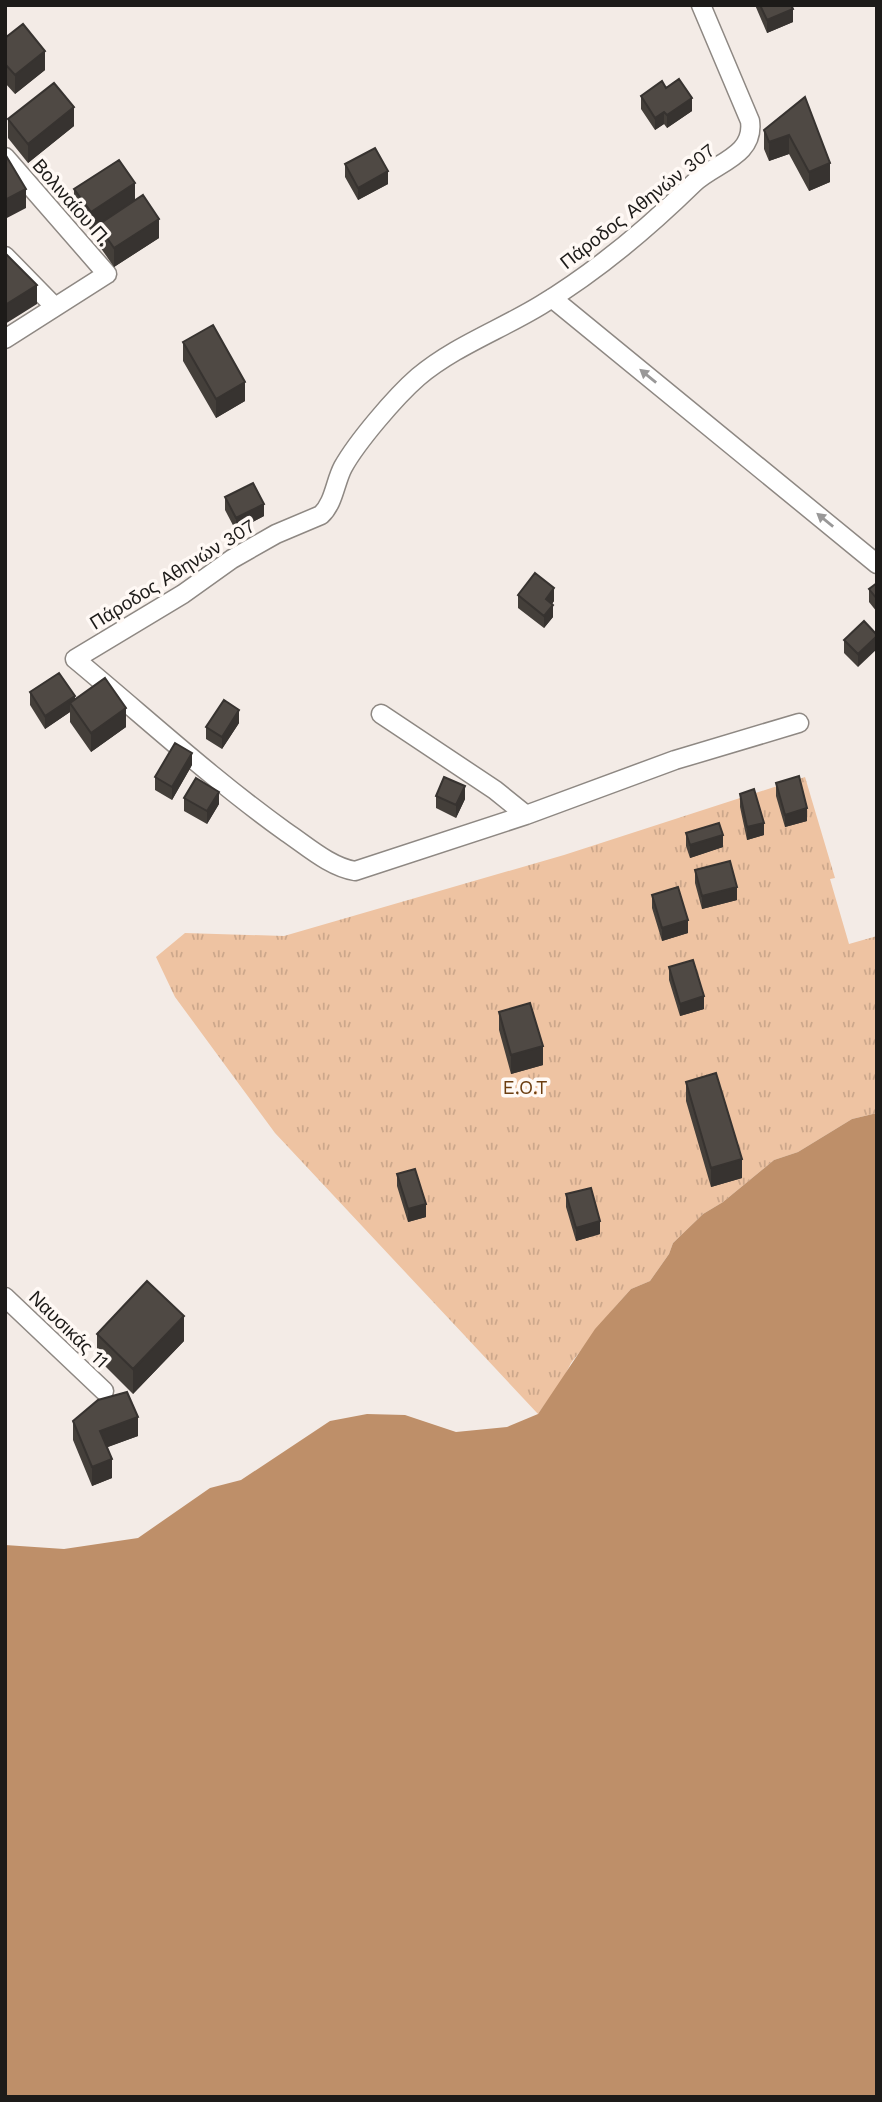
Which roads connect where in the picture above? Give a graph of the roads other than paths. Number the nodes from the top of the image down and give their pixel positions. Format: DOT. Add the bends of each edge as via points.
graph roads {
  1 [pos="701,5"];
  2 [pos="5,158"];
  3 [pos="5,256"];
  4 [pos="552,298"];
  5 [pos="55,307"];
  6 [pos="5,339"];
  7 [pos="877,564"];
  8 [pos="381,714"];
  9 [pos="799,723"];
  10 [pos="526,815"];
  11 [pos="5,1297"];
  12 [pos="104,1391"];
  1 -- 4 [label="street, Πάροδος Αθηνών 307" via="750,121 750,139 736,155 696,181 639,235"];
  2 -- 5 [label="street, Βολιναίου Π." via="107,274"];
  3 -- 5 [label="street"];
  7 -- 4 [label="street, one-way"];
  4 -- 10 [label="street, Πάροδος Αθηνών 307" via="457,349 416,379 348,459 321,515 239,555 75,659 223,784 315,852 346,869 366,868"];
  5 -- 6 [label="street"];
  8 -- 10 [label="street"];
  9 -- 10 [label="street" via="675,760"];
  11 -- 12 [label="street, Ναυσικάς 11"];
}
